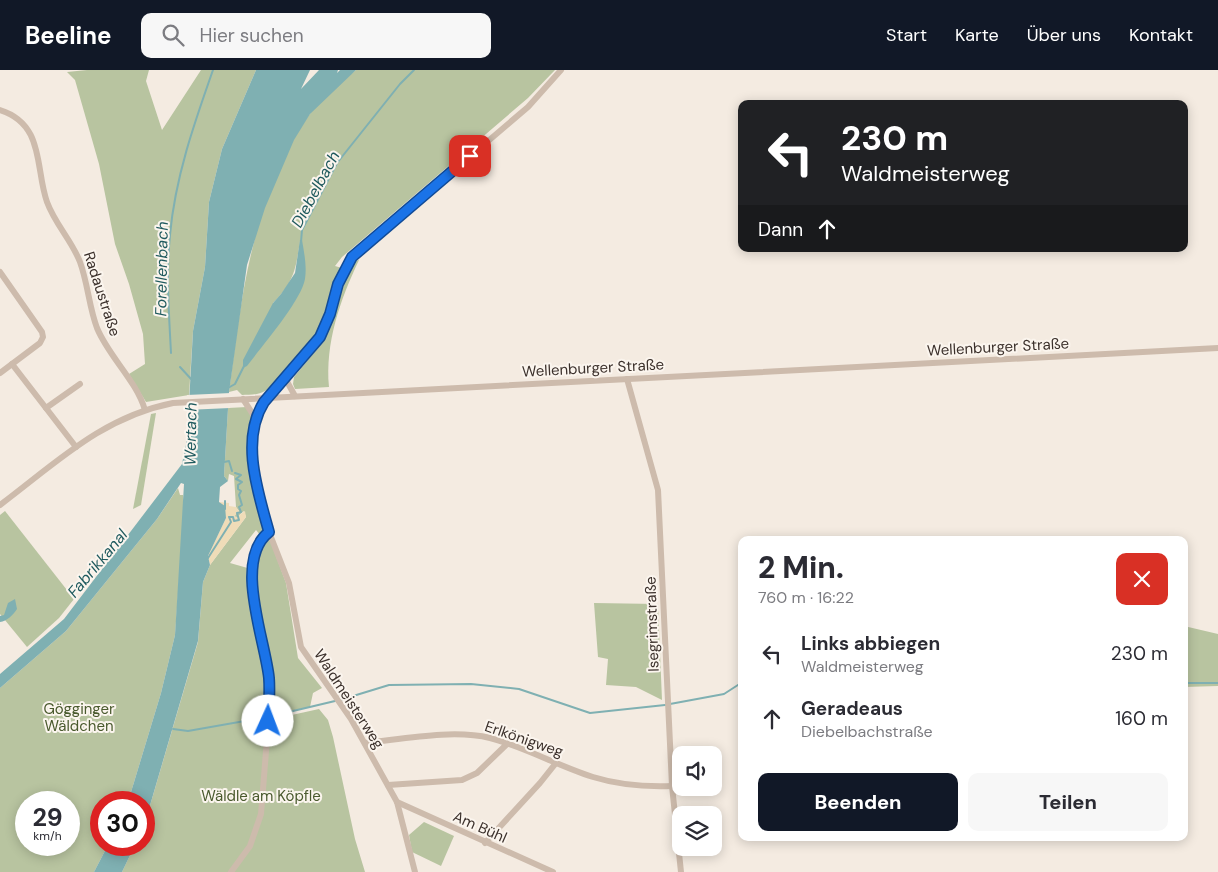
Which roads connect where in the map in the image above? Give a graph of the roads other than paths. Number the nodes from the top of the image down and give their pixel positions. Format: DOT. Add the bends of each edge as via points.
graph roads {
  1 [pos="561,70"];
  2 [pos="0,110"];
  3 [pos="0,272"];
  4 [pos="1218,348"];
  5 [pos="12,364"];
  6 [pos="0,373"];
  7 [pos="285,378"];
  8 [pos="627,379"];
  9 [pos="80,384"];
  10 [pos="295,396"];
  11 [pos="267,398"];
  12 [pos="243,399"];
  13 [pos="46,408"];
  14 [pos="144,410"];
  15 [pos="256,419"];
  16 [pos="76,447"];
  17 [pos="0,505"];
  18 [pos="269,532"];
  19 [pos="365,743"];
  20 [pos="507,744"];
  21 [pos="556,762"];
  22 [pos="388,785"];
  23 [pos="672,786"];
  24 [pos="673,796"];
  25 [pos="398,802"];
  26 [pos="486,843"];
  27 [pos="231,872"];
  28 [pos="415,872"];
  29 [pos="553,872"];
  30 [pos="680,872"];
  1 -- 7 [label="street, Waldmeisterweg" via="528,107 352,257 338,284 320,337"];
  2 -- 14 [label="street, Radaustraße" via="16,118 31,135 40,161 47,200 80,261 97,327 140,397"];
  3 -- 5 [label="street" via="43,337 40,343"];
  4 -- 8 [label="street, Wellenburger Straße"];
  5 -- 6 [label="street"];
  5 -- 13 [label="street"];
  7 -- 10 [label="street"];
  7 -- 11 [label="street, Waldmeisterweg"];
  8 -- 10 [label="street, Wellenburger Straße"];
  8 -- 23 [label="street, Isegrimstraße" via="658,490"];
  9 -- 13 [label="street"];
  10 -- 11 [label="street, Wellenburger Straße"];
  11 -- 12 [label="street, Wellenburger Straße"];
  11 -- 15 [label="street, Waldmeisterweg"];
  12 -- 14 [label="street, Wellenburger Straße" via="181,402"];
  12 -- 15 [label="street"];
  13 -- 16 [label="street"];
  14 -- 16 [label="street, Wellenburger Straße" via="108,425"];
  15 -- 18 [label="street, Waldmeisterweg" via="252,452"];
  16 -- 17 [label="street, Wellenburger Straße"];
  18 -- 19 [label="street, Waldmeisterweg" via="289,583 301,647"];
  18 -- 27 [label="street" via="259,540 251,570 269,679 261,814 250,846"];
  19 -- 20 [label="street, Erlkönigweg" via="456,735 490,738"];
  19 -- 22 [label="street, Waldmeisterweg"];
  20 -- 21 [label="street, Erlkönigweg"];
  20 -- 22 [label="street" via="471,777"];
  21 -- 23 [label="street, Erlkönigweg" via="608,781"];
  21 -- 26 [label="street"];
  22 -- 25 [label="street, Waldmeisterweg"];
  24 -- 30 [label="street, Isegrimstraße"];
  25 -- 26 [label="street, Am Bühl"];
  25 -- 28 [label="street, Waldmeisterweg"];
  26 -- 29 [label="street, Am Bühl"];
}
